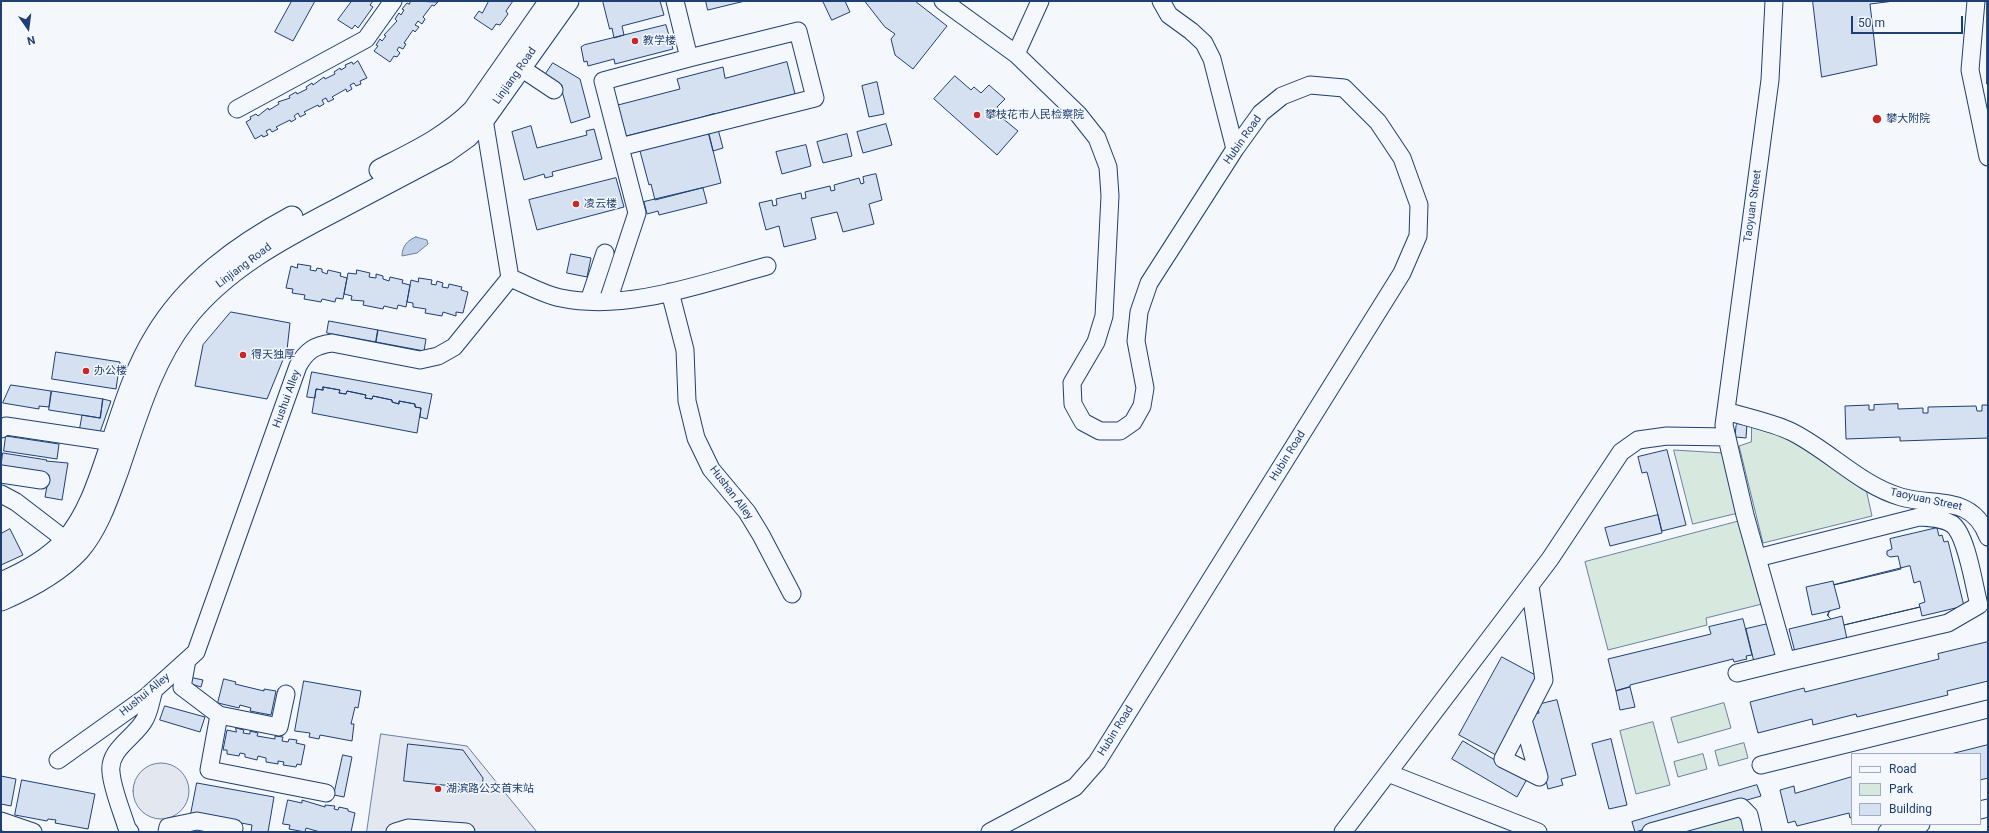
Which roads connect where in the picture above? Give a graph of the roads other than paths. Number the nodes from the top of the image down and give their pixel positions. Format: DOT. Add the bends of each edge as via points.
graph roads {
  1 [pos="393,1"];
  2 [pos="550,1"];
  3 [pos="568,1"];
  4 [pos="675,1"];
  5 [pos="943,1"];
  6 [pos="1040,1"];
  7 [pos="1161,1"];
  8 [pos="1774,1"];
  9 [pos="1976,1"];
  10 [pos="1016,54"];
  11 [pos="689,58"];
  12 [pos="521,68"];
  13 [pos="554,90"];
  14 [pos="236,109"];
  15 [pos="478,115"];
  16 [pos="620,146"];
  17 [pos="1235,149"];
  18 [pos="1988,157"];
  19 [pos="605,253"];
  20 [pos="767,266"];
  21 [pos="510,278"];
  22 [pos="670,292"];
  23 [pos="589,301"];
  24 [pos="608,301"];
  25 [pos="1726,424"];
  26 [pos="1,429"];
  27 [pos="119,444"];
  28 [pos="1,474"];
  29 [pos="41,480"];
  30 [pos="1,494"];
  31 [pos="1921,509"];
  32 [pos="1988,537"];
  33 [pos="73,545"];
  34 [pos="1757,558"];
  35 [pos="1,583"];
  36 [pos="1530,586"];
  37 [pos="792,594"];
  38 [pos="1,600"];
  39 [pos="187,660"];
  40 [pos="1786,661"];
  41 [pos="1737,673"];
  42 [pos="154,690"];
  43 [pos="286,694"];
  44 [pos="1988,709"];
  45 [pos="219,715"];
  46 [pos="1523,720"];
  47 [pos="58,760"];
  48 [pos="1761,765"];
  49 [pos="1388,773"];
  50 [pos="326,793"];
  51 [pos="1,821"];
  52 [pos="1917,825"];
  53 [pos="168,826"];
  54 [pos="234,828"];
  55 [pos="33,832"];
  56 [pos="130,832"];
  57 [pos="395,832"];
  58 [pos="466,832"];
  59 [pos="990,832"];
  60 [pos="1343,832"];
  61 [pos="1538,832"];
  62 [pos="1651,832"];
  63 [pos="1753,832"];
  64 [pos="1888,832"];
  1 -- 14 [label="street" via="366,38"];
  2 -- 15 [label="main road, Linjiang Road"];
  3 -- 12 [label="main road, Linjiang Road"];
  4 -- 11 [label="street"];
  5 -- 10 [label="street, Hubin Road"];
  6 -- 10 [label="street"];
  7 -- 17 [label="street" via="1169,16 1192,30 1204,43 1212,59"];
  8 -- 25 [label="street, Taoyuan Street" via="1770,80"];
  9 -- 18 [label="street" via="1970,70"];
  10 -- 17 [label="street, Hubin Road" via="1078,114 1097,138 1108,167 1110,196 1104,316 1096,342 1072,383 1073,404 1083,422 1100,432 1120,431 1133,422 1142,406 1145,388 1136,341 1141,305 1149,283"];
  11 -- 16 [label="street" via="603,81"];
  11 -- 16 [label="street" via="798,31 815,98"];
  12 -- 13 [label="street"];
  12 -- 15 [label="main road, Linjiang Road"];
  15 -- 21 [label="street"];
  15 -- 27 [label="main road, Linjiang Road" via="467,137 446,152 286,236 259,253 203,298 169,344"];
  16 -- 24 [label="street" via="637,213"];
  17 -- 59 [label="street, Hubin Road" via="1261,113 1282,96 1310,85 1344,88 1378,122 1402,158 1419,205 1418,236 1402,273 1097,762 1075,787"];
  19 -- 23 [label="street"];
  20 -- 22 [label="street"];
  21 -- 23 [label="street" via="560,298"];
  21 -- 39 [label="street, Hushui Alley" via="454,347 438,356 420,360 332,343 310,350 303,358 196,652"];
  22 -- 24 [label="street" via="632,300"];
  22 -- 37 [label="street, Hushan Alley" via="686,350 687,401 696,438 711,469 747,512"];
  23 -- 24 [label="street"];
  25 -- 31 [label="street, Taoyuan Street" via="1792,431 1880,490 1902,497"];
  25 -- 34 [label="street"];
  25 -- 36 [label="street" via="1638,440 1621,452"];
  26 -- 27 [label="street" via="6,426"];
  27 -- 33 [label="main road, Linjiang Road" via="103,511"];
  28 -- 29 [label="street"];
  30 -- 33 [label="street" via="16,502"];
  31 -- 32 [label="street, Taoyuan Street" via="1964,507 1979,518"];
  31 -- 34 [label="street"];
  31 -- 40 [label="street" via="1953,525 1962,537 1979,605 1948,623"];
  33 -- 35 [label="main road, Linjiang Road"];
  33 -- 38 [label="main road, Linjiang Road" via="61,567 42,580"];
  34 -- 40 [label="street"];
  36 -- 46 [label="street" via="1544,680"];
  36 -- 49 [label="street"];
  39 -- 42 [label="street, Hushui Alley"];
  39 -- 45 [label="street" via="182,687"];
  40 -- 41 [label="street"];
  42 -- 47 [label="street, Hushui Alley"];
  42 -- 56 [label="street" via="146,719 112,760 111,772"];
  43 -- 45 [label="street" via="279,726"];
  44 -- 48 [label="street"];
  45 -- 50 [label="street" via="209,770"];
  49 -- 60 [label="street"];
  49 -- 61 [label="street"];
  51 -- 55 [label="street"];
  52 -- 64 [label="street"];
  53 -- 54 [label="street" via="196,821"];
  57 -- 58 [label="street" via="408,828"];
  62 -- 63 [label="street" via="1741,807 1749,815"];
}
